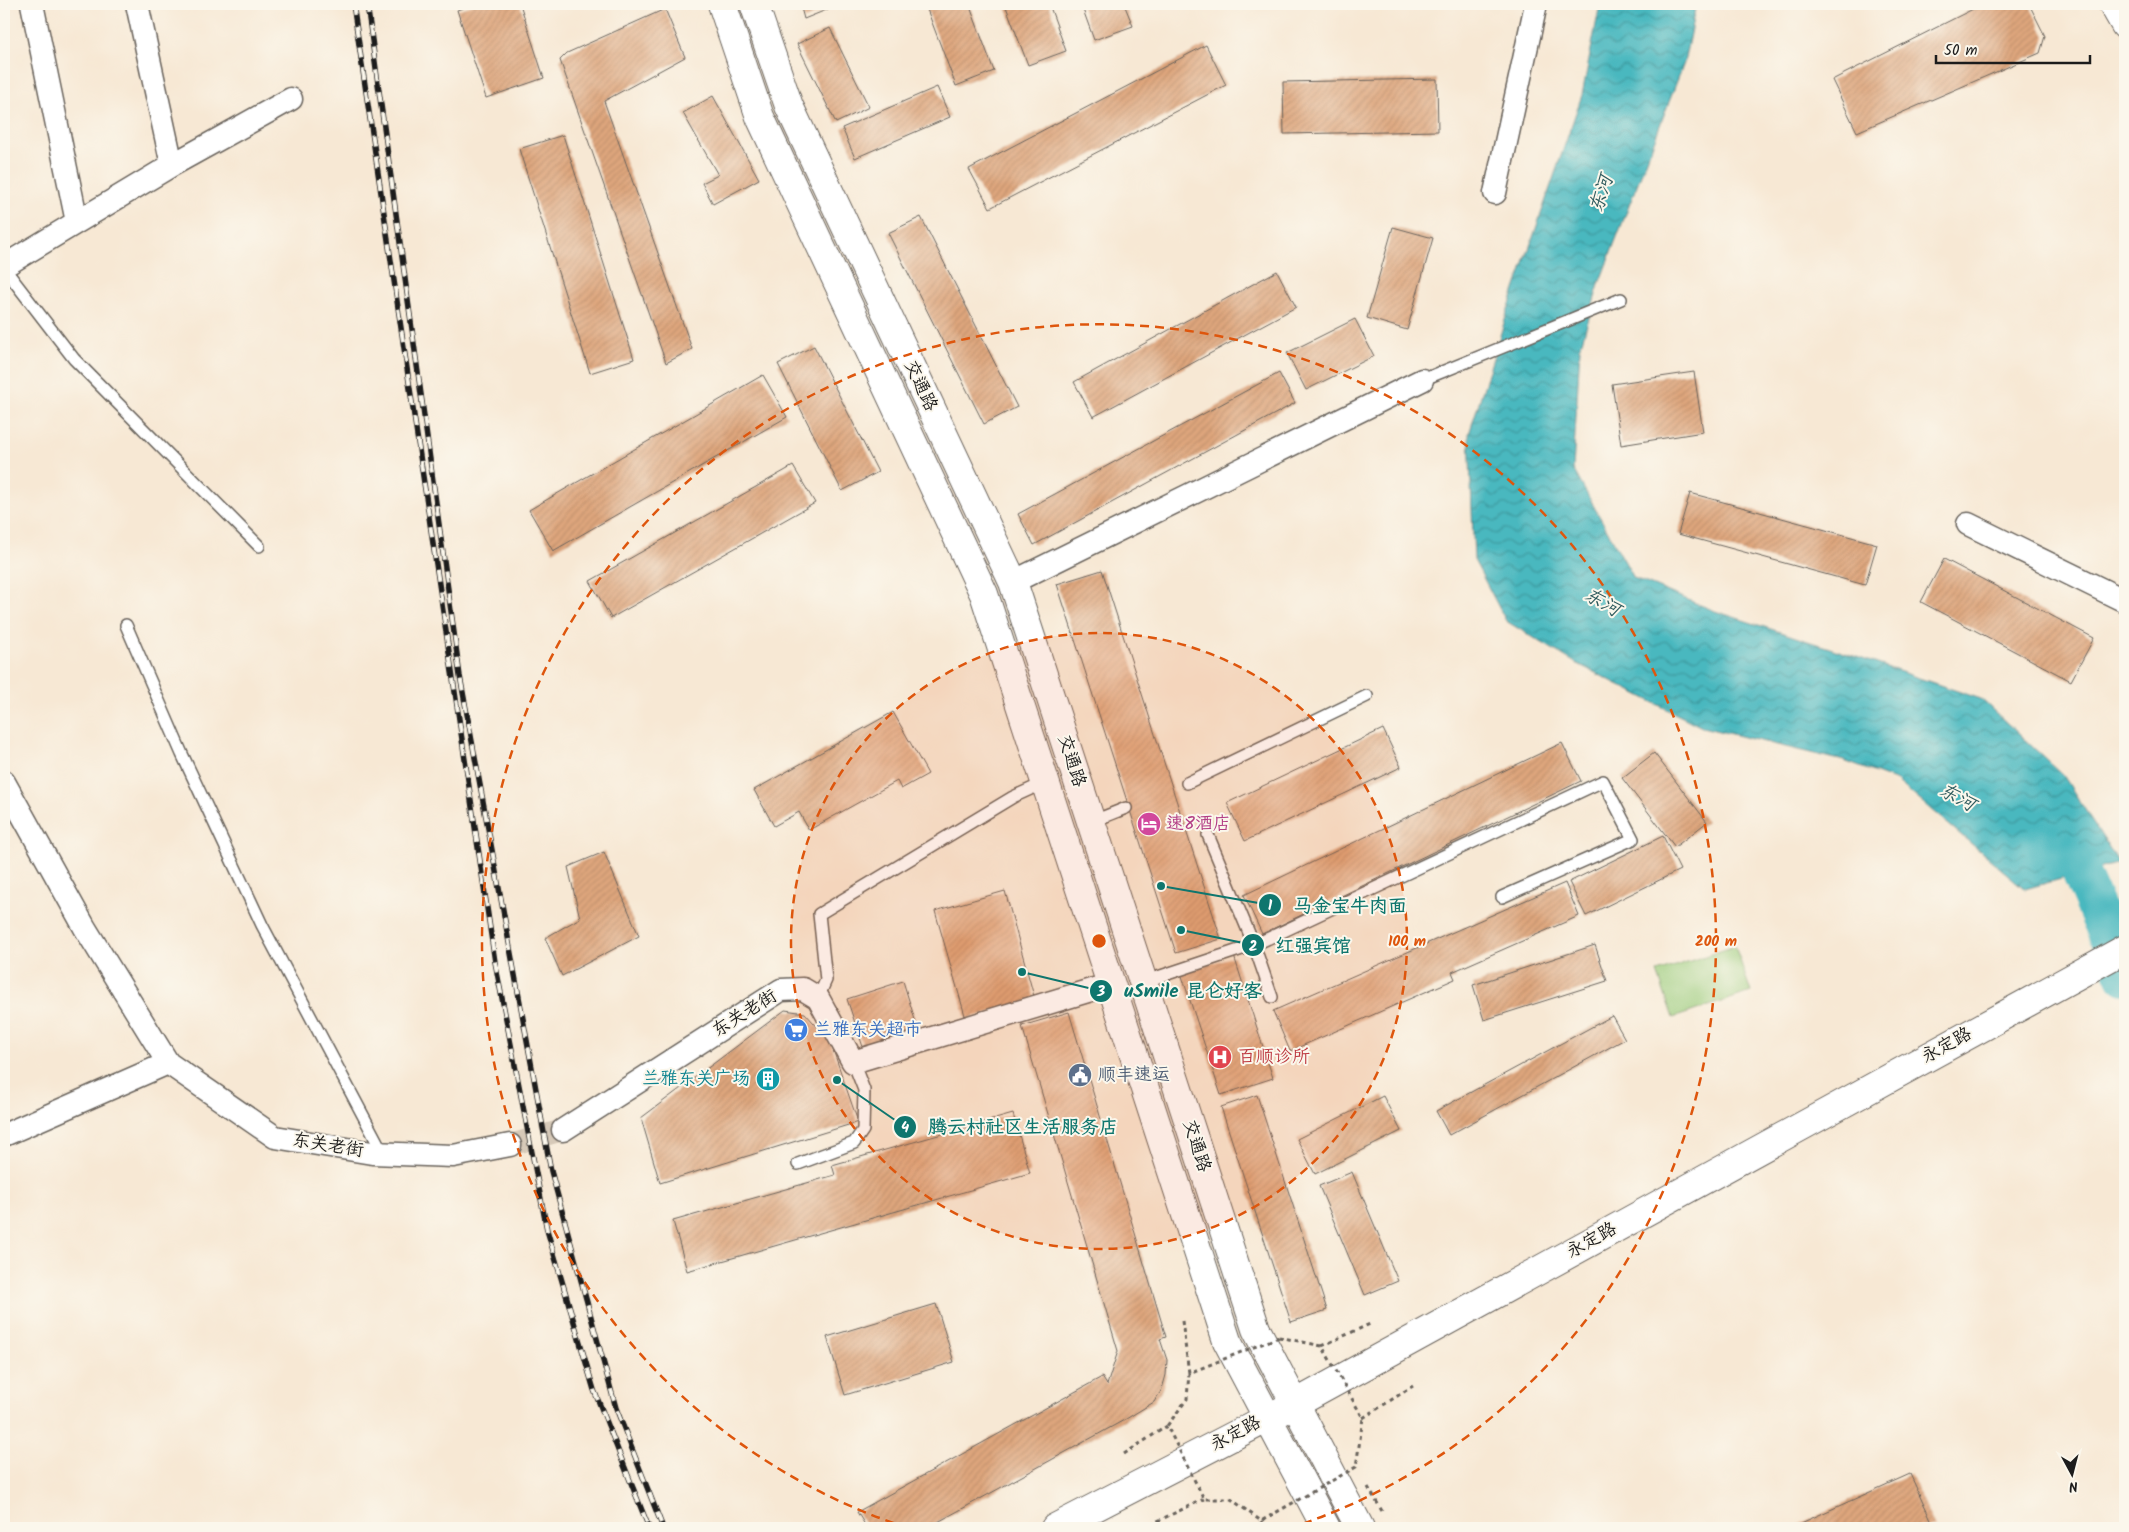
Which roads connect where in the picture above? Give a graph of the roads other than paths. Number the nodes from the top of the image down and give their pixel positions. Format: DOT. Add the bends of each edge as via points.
graph roads {
  1 [pos="32,4"];
  2 [pos="137,4"];
  3 [pos="722,4"];
  4 [pos="754,4"];
  5 [pos="1536,4"];
  6 [pos="2113,4"];
  7 [pos="2125,26"];
  8 [pos="292,99"];
  9 [pos="172,165"];
  10 [pos="1495,193"];
  11 [pos="77,222"];
  12 [pos="4,267"];
  13 [pos="1621,299"];
  14 [pos="1422,380"];
  15 [pos="1968,524"];
  16 [pos="259,546"];
  17 [pos="1013,582"];
  18 [pos="2125,601"];
  19 [pos="126,625"];
  20 [pos="1367,696"];
  21 [pos="4,782"];
  22 [pos="1046,782"];
  23 [pos="1187,782"];
  24 [pos="1126,808"];
  25 [pos="1091,822"];
  26 [pos="1208,835"];
  27 [pos="1502,897"];
  28 [pos="1254,945"];
  29 [pos="2125,949"];
  30 [pos="1143,982"];
  31 [pos="1111,984"];
  32 [pos="1272,997"];
  33 [pos="818,998"];
  34 [pos="852,1062"];
  35 [pos="168,1064"];
  36 [pos="563,1130"];
  37 [pos="4,1135"];
  38 [pos="510,1145"];
  39 [pos="383,1153"];
  40 [pos="798,1164"];
  41 [pos="1295,1404"];
  42 [pos="1268,1418"];
  43 [pos="1056,1528"];
  44 [pos="1326,1528"];
  45 [pos="1360,1528"];
  1 -- 11 [label="street"];
  2 -- 9 [label="street"];
  3 -- 22 [label="main road, 交通路" via="760,117 984,594"];
  4 -- 17 [label="main road, 交通路" via="789,106"];
  5 -- 10 [label="street"];
  6 -- 7 [label="main road"];
  8 -- 9 [label="street"];
  9 -- 11 [label="street"];
  11 -- 12 [label="street"];
  12 -- 16 [label="lane" via="74,359"];
  13 -- 14 [label="lane"];
  14 -- 17 [label="street"];
  15 -- 18 [label="street"];
  17 -- 25 [label="main road, 交通路"];
  19 -- 39 [label="lane" via="262,925"];
  20 -- 23 [label="lane"];
  21 -- 35 [label="street" via="85,928"];
  22 -- 31 [label="main road, 交通路"];
  22 -- 33 [label="lane" via="1013,797 819,914 826,980"];
  24 -- 25 [label="lane"];
  25 -- 30 [label="main road, 交通路"];
  26 -- 28 [label="lane"];
  27 -- 28 [label="lane" via="1633,839 1603,782"];
  28 -- 30 [label="lane"];
  28 -- 32 [label="lane"];
  29 -- 41 [label="main road, 永定路"];
  30 -- 41 [label="main road, 交通路" via="1256,1328"];
  31 -- 34 [label="street"];
  31 -- 42 [label="main road, 交通路" via="1227,1341"];
  33 -- 34 [label="street"];
  33 -- 36 [label="street, 东关老街" via="803,989 781,990"];
  34 -- 40 [label="lane" via="864,1090 863,1130 854,1143"];
  35 -- 37 [label="street"];
  35 -- 39 [label="street, 东关老街" via="275,1137"];
  38 -- 39 [label="street, 东关老街" via="453,1156"];
  41 -- 42 [label="main road, 永定路"];
  41 -- 45 [label="main road, 交通路"];
  42 -- 43 [label="main road, 永定路"];
  42 -- 44 [label="main road, 交通路"];
}
